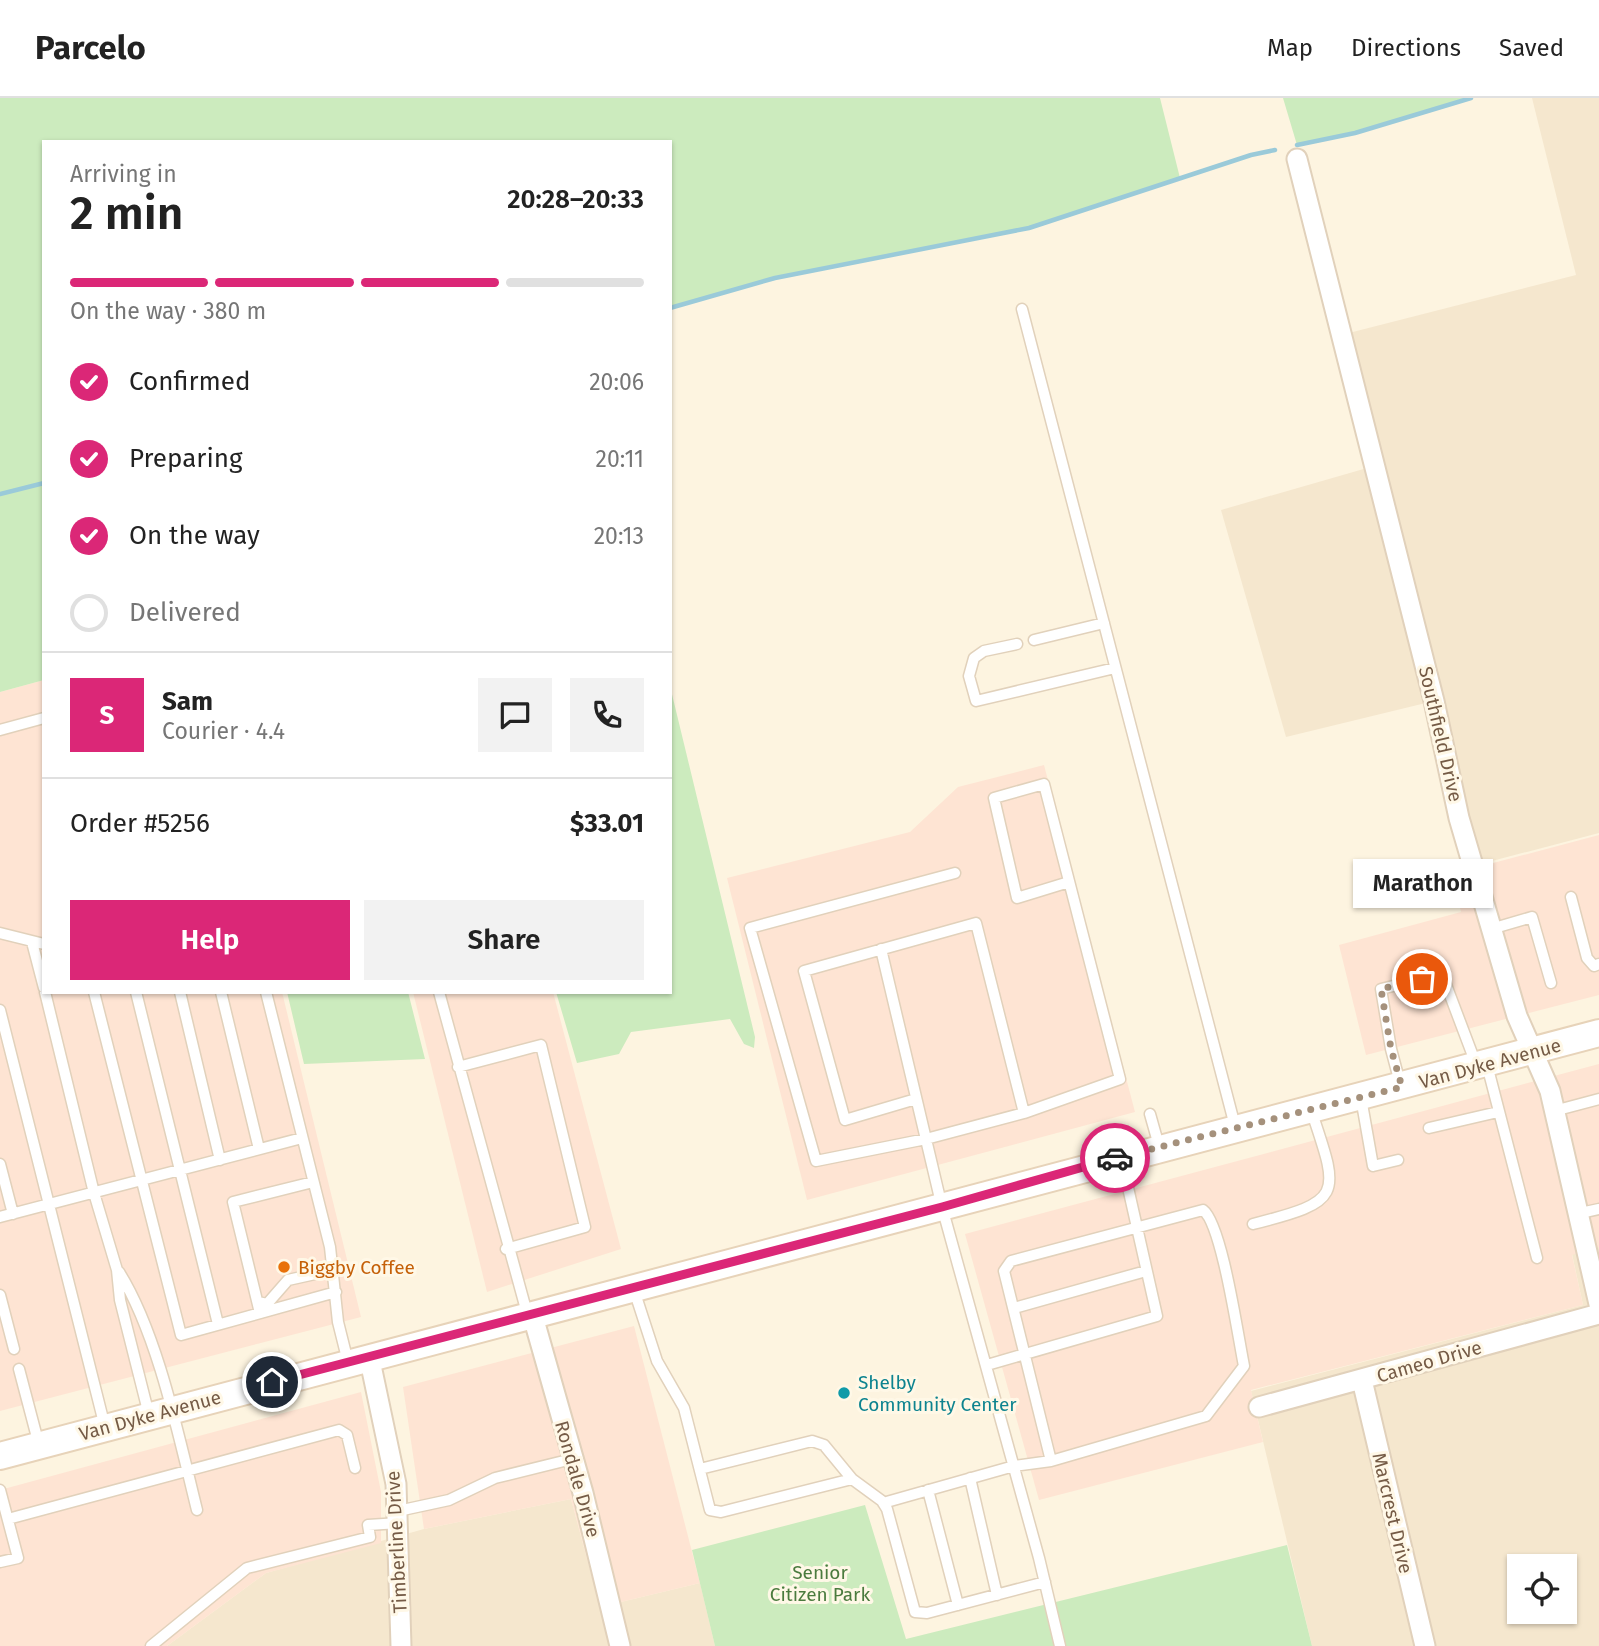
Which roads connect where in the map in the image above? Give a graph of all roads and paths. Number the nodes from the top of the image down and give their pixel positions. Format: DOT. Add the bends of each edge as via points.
graph roads {
  1 [pos="1297,159"];
  2 [pos="1022,309"];
  3 [pos="1104,623"];
  4 [pos="1034,640"];
  5 [pos="1017,644"];
  6 [pos="1115,668"];
  7 [pos="42,719"];
  8 [pos="0,730"];
  9 [pos="955,873"];
  10 [pos="1069,882"];
  11 [pos="1571,897"];
  12 [pos="1491,929"];
  13 [pos="0,933"];
  14 [pos="32,942"];
  15 [pos="42,944"];
  16 [pos="881,949"];
  17 [pos="1599,964"];
  18 [pos="42,982"];
  19 [pos="1551,983"];
  20 [pos="45,994"];
  21 [pos="95,994"];
  22 [pos="136,994"];
  23 [pos="180,994"];
  24 [pos="220,994"];
  25 [pos="266,994"];
  26 [pos="440,994"];
  27 [pos="0,1010"];
  28 [pos="1599,1033"];
  29 [pos="1535,1052"];
  30 [pos="1482,1066"];
  31 [pos="458,1067"];
  32 [pos="1402,1087"];
  33 [pos="1361,1098"];
  34 [pos="916,1099"];
  35 [pos="1599,1099"];
  36 [pos="1311,1109"];
  37 [pos="1554,1111"];
  38 [pos="1498,1112"];
  39 [pos="1024,1113"];
  40 [pos="1150,1114"];
  41 [pos="1235,1127"];
  42 [pos="1429,1128"];
  43 [pos="302,1138"];
  44 [pos="926,1139"];
  45 [pos="1159,1147"];
  46 [pos="259,1149"];
  47 [pos="1121,1157"];
  48 [pos="220,1160"];
  49 [pos="1398,1160"];
  50 [pos="0,1164"];
  51 [pos="178,1171"];
  52 [pos="143,1180"];
  53 [pos="313,1182"];
  54 [pos="94,1193"];
  55 [pos="48,1205"];
  56 [pos="942,1207"];
  57 [pos="1599,1209"];
  58 [pos="13,1214"];
  59 [pos="1576,1214"];
  60 [pos="0,1217"];
  61 [pos="1253,1224"];
  62 [pos="1136,1226"];
  63 [pos="506,1248"];
  64 [pos="1537,1258"];
  65 [pos="333,1269"];
  66 [pos="117,1270"];
  67 [pos="1146,1271"];
  68 [pos="1596,1275"];
  69 [pos="632,1286"];
  70 [pos="336,1293"];
  71 [pos="0,1295"];
  72 [pos="1599,1304"];
  73 [pos="259,1307"];
  74 [pos="1014,1308"];
  75 [pos="529,1313"];
  76 [pos="1599,1314"];
  77 [pos="218,1324"];
  78 [pos="14,1349"];
  79 [pos="1026,1354"];
  80 [pos="359,1359"];
  81 [pos="987,1365"];
  82 [pos="19,1369"];
  83 [pos="1362,1380"];
  84 [pos="1259,1407"];
  85 [pos="161,1412"];
  86 [pos="105,1427"];
  87 [pos="39,1445"];
  88 [pos="0,1456"];
  89 [pos="572,1459"];
  90 [pos="1051,1461"];
  91 [pos="1014,1466"];
  92 [pos="355,1468"];
  93 [pos="700,1469"];
  94 [pos="187,1471"];
  95 [pos="970,1478"];
  96 [pos="852,1479"];
  97 [pos="0,1490"];
  98 [pos="928,1490"];
  99 [pos="883,1503"];
  100 [pos="197,1510"];
  101 [pos="399,1517"];
  102 [pos="8,1519"];
  103 [pos="0,1562"];
  104 [pos="1045,1582"];
  105 [pos="998,1595"];
  106 [pos="958,1605"];
  107 [pos="397,1644"];
  108 [pos="151,1646"];
  109 [pos="620,1646"];
  110 [pos="1060,1646"];
  111 [pos="1425,1646"];
  1 -- 12 [label="street, Southfield Drive" via="1431,688 1459,818"];
  2 -- 3 [label="lane"];
  3 -- 4 [label="lane"];
  3 -- 6 [label="lane"];
  5 -- 6 [label="lane" via="974,658 970,676 976,701"];
  6 -- 41 [label="lane"];
  7 -- 8 [label="lane"];
  9 -- 44 [label="lane" via="750,928 816,1161"];
  10 -- 10 [label="lane" via="1044,784 994,798 1017,898"];
  10 -- 39 [label="lane" via="1120,1079"];
  11 -- 17 [label="lane" via="1587,958"];
  12 -- 19 [label="lane" via="1532,918"];
  12 -- 29 [label="street, Southfield Drive" via="1517,1016"];
  13 -- 14 [label="lane"];
  14 -- 15 [label="lane"];
  14 -- 18 [label="lane"];
  16 -- 34 [label="lane"];
  16 -- 34 [label="lane" via="804,971 845,1120"];
  16 -- 39 [label="lane" via="976,923"];
  20 -- 54 [label="lane"];
  21 -- 52 [label="lane"];
  22 -- 51 [label="lane"];
  23 -- 48 [label="lane"];
  24 -- 46 [label="lane"];
  25 -- 43 [label="lane"];
  26 -- 31 [label="lane"];
  27 -- 55 [label="lane"];
  28 -- 29 [label="main road, Van Dyke Avenue"];
  29 -- 30 [label="main road, Van Dyke Avenue"];
  29 -- 37 [label="street, Southfield Drive"];
  30 -- 32 [label="main road, Van Dyke Avenue"];
  30 -- 32 [label="lane" via="1442,974 1381,989"];
  30 -- 38 [label="lane"];
  31 -- 63 [label="lane"];
  31 -- 63 [label="lane" via="541,1045 585,1227"];
  32 -- 33 [label="main road, Van Dyke Avenue"];
  33 -- 36 [label="main road, Van Dyke Avenue"];
  33 -- 49 [label="lane" via="1373,1166"];
  34 -- 44 [label="lane"];
  35 -- 37 [label="lane"];
  36 -- 41 [label="main road, Van Dyke Avenue"];
  36 -- 61 [label="lane" via="1329,1162 1324,1196 1306,1211"];
  37 -- 59 [label="street, Southfield Drive"];
  38 -- 42 [label="lane"];
  38 -- 64 [label="lane"];
  39 -- 44 [label="lane"];
  40 -- 45 [label="lane"];
  41 -- 45 [label="main road, Van Dyke Avenue"];
  43 -- 46 [label="lane"];
  43 -- 53 [label="lane"];
  44 -- 56 [label="lane"];
  45 -- 47 [label="main road, Van Dyke Avenue"];
  46 -- 48 [label="lane"];
  47 -- 56 [label="main road, Van Dyke Avenue"];
  47 -- 62 [label="lane"];
  48 -- 51 [label="lane"];
  50 -- 58 [label="lane"];
  51 -- 52 [label="lane"];
  51 -- 77 [label="lane"];
  52 -- 54 [label="lane"];
  52 -- 77 [label="lane" via="181,1335"];
  53 -- 65 [label="lane"];
  53 -- 73 [label="lane" via="233,1202"];
  54 -- 55 [label="lane"];
  54 -- 66 [label="lane"];
  55 -- 58 [label="lane"];
  55 -- 86 [label="lane"];
  56 -- 69 [label="main road, Van Dyke Avenue"];
  56 -- 81 [label="lane"];
  57 -- 59 [label="lane"];
  58 -- 60 [label="lane"];
  59 -- 68 [label="street, Southfield Drive"];
  62 -- 67 [label="lane"];
  62 -- 74 [label="lane" via="1010,1261 1004,1271"];
  62 -- 90 [label="lane" via="1203,1210 1211,1216 1244,1366 1206,1416"];
  63 -- 75 [label="lane"];
  65 -- 70 [label="lane"];
  65 -- 73 [label="lane" via="288,1280"];
  66 -- 85 [label="lane" via="120,1300"];
  66 -- 85 [label="lane" via="133,1294"];
  67 -- 74 [label="lane"];
  67 -- 79 [label="lane" via="1157,1316"];
  68 -- 72 [label="street, Southfield Drive"];
  69 -- 75 [label="main road, Van Dyke Avenue"];
  69 -- 93 [label="lane" via="657,1361 684,1408"];
  70 -- 73 [label="lane"];
  70 -- 80 [label="lane" via="338,1322"];
  71 -- 78 [label="lane"];
  73 -- 77 [label="lane"];
  74 -- 79 [label="lane"];
  75 -- 80 [label="main road, Van Dyke Avenue"];
  75 -- 89 [label="street, Rondale Drive"];
  76 -- 83 [label="street, Cameo Drive"];
  79 -- 81 [label="lane"];
  79 -- 90 [label="lane"];
  80 -- 85 [label="main road, Van Dyke Avenue"];
  80 -- 101 [label="street, Timberline Drive" via="390,1449"];
  81 -- 91 [label="lane"];
  82 -- 87 [label="lane"];
  83 -- 84 [label="street, Cameo Drive"];
  83 -- 111 [label="street, Marcrest Drive"];
  85 -- 86 [label="main road, Van Dyke Avenue"];
  85 -- 94 [label="lane"];
  86 -- 87 [label="main road, Van Dyke Avenue"];
  87 -- 88 [label="main road, Van Dyke Avenue"];
  89 -- 101 [label="lane" via="495,1478"];
  89 -- 109 [label="street, Rondale Drive"];
  90 -- 91 [label="lane"];
  91 -- 95 [label="lane"];
  91 -- 104 [label="lane"];
  92 -- 94 [label="lane" via="347,1436 339,1430"];
  93 -- 96 [label="lane" via="812,1441 824,1445"];
  93 -- 96 [label="lane" via="710,1510 721,1512"];
  94 -- 100 [label="lane"];
  94 -- 102 [label="lane"];
  95 -- 98 [label="lane"];
  95 -- 105 [label="lane"];
  96 -- 99 [label="lane"];
  97 -- 102 [label="lane"];
  98 -- 99 [label="lane"];
  98 -- 106 [label="lane"];
  99 -- 106 [label="lane" via="915,1612"];
  101 -- 107 [label="street, Timberline Drive"];
  101 -- 108 [label="lane" via="368,1525 370,1537 247,1568"];
  102 -- 103 [label="lane" via="18,1558"];
  104 -- 105 [label="lane"];
  104 -- 110 [label="lane"];
  105 -- 106 [label="lane"];
}
